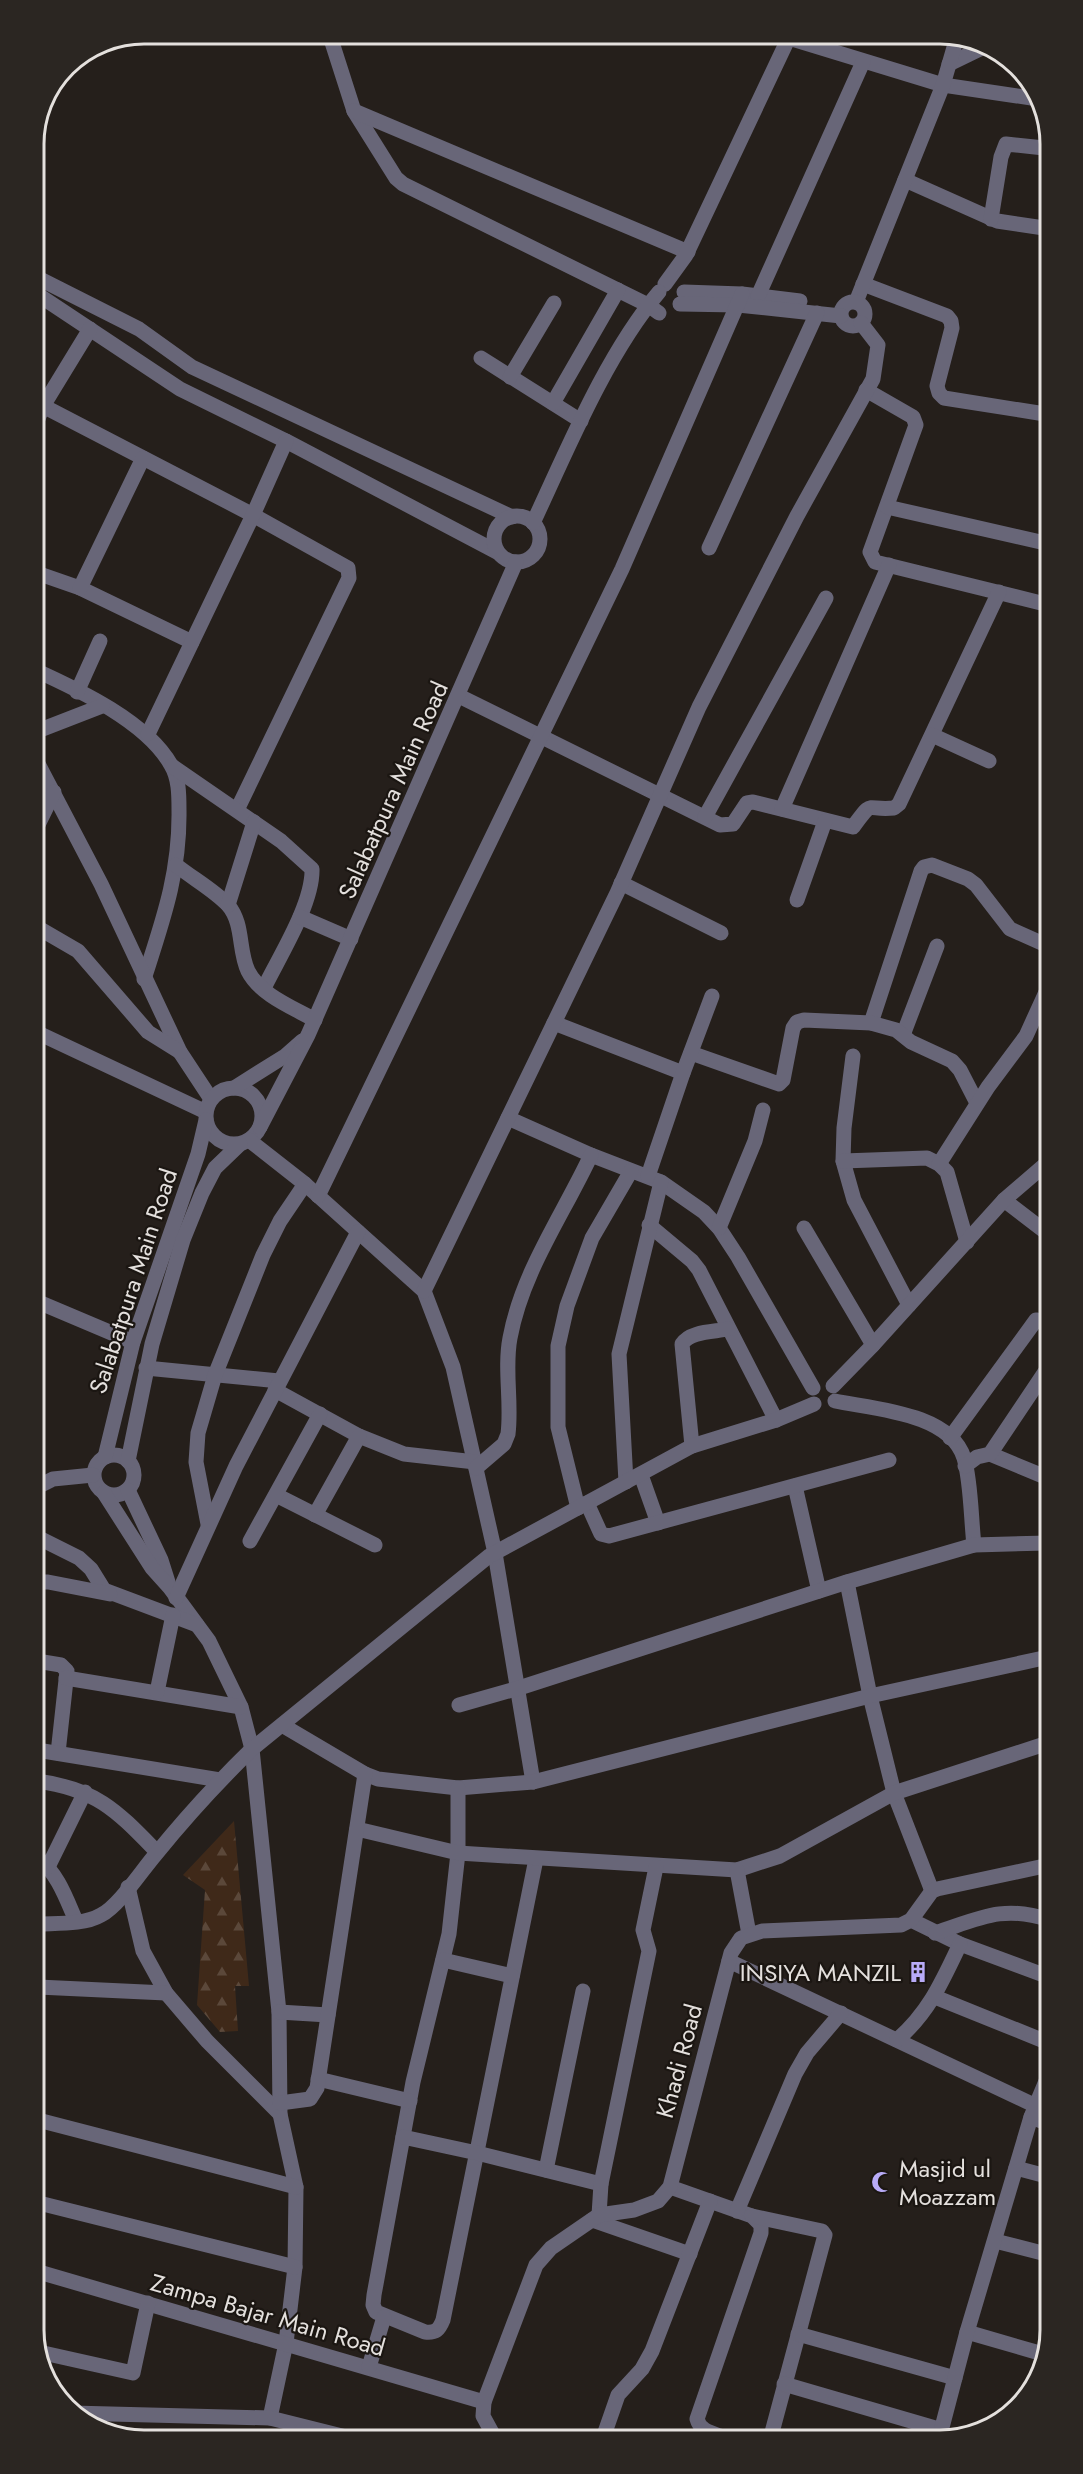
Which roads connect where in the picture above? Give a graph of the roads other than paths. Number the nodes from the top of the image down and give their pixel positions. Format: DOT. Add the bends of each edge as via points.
graph roads {
  1 [pos="333,44"];
  2 [pos="786,44"];
  3 [pos="812,44"];
  4 [pos="955,45"];
  5 [pos="977,51"];
  6 [pos="863,62"];
  7 [pos="949,64"];
  8 [pos="943,85"];
  9 [pos="1028,98"];
  10 [pos="354,111"];
  11 [pos="1040,148"];
  12 [pos="905,180"];
  13 [pos="991,219"];
  14 [pos="1040,227"];
  15 [pos="687,253"];
  16 [pos="44,281"];
  17 [pos="863,284"];
  18 [pos="662,288"];
  19 [pos="618,290"];
  20 [pos="759,296"];
  21 [pos="44,299"];
  22 [pos="740,299"];
  23 [pos="670,301"];
  24 [pos="554,303"];
  25 [pos="847,308"];
  26 [pos="816,313"];
  27 [pos="90,329"];
  28 [pos="481,358"];
  29 [pos="510,377"];
  30 [pos="866,390"];
  31 [pos="553,403"];
  32 [pos="44,404"];
  33 [pos="44,407"];
  34 [pos="1040,413"];
  35 [pos="581,421"];
  36 [pos="286,441"];
  37 [pos="143,458"];
  38 [pos="887,507"];
  39 [pos="253,515"];
  40 [pos="512,517"];
  41 [pos="533,523"];
  42 [pos="1040,542"];
  43 [pos="709,548"];
  44 [pos="497,552"];
  45 [pos="516,562"];
  46 [pos="889,566"];
  47 [pos="44,575"];
  48 [pos="80,588"];
  49 [pos="999,592"];
  50 [pos="826,598"];
  51 [pos="1040,603"];
  52 [pos="100,641"];
  53 [pos="192,642"];
  54 [pos="44,675"];
  55 [pos="77,692"];
  56 [pos="459,696"];
  57 [pos="102,706"];
  58 [pos="44,729"];
  59 [pos="148,734"];
  60 [pos="932,735"];
  61 [pos="542,736"];
  62 [pos="989,761"];
  63 [pos="172,766"];
  64 [pos="44,774"];
  65 [pos="54,792"];
  66 [pos="660,795"];
  67 [pos="782,809"];
  68 [pos="44,810"];
  69 [pos="237,810"];
  70 [pos="705,817"];
  71 [pos="825,821"];
  72 [pos="254,822"];
  73 [pos="176,865"];
  74 [pos="621,884"];
  75 [pos="797,900"];
  76 [pos="228,905"];
  77 [pos="300,917"];
  78 [pos="44,931"];
  79 [pos="721,933"];
  80 [pos="351,939"];
  81 [pos="1040,942"];
  82 [pos="937,946"];
  83 [pos="144,979"];
  84 [pos="264,988"];
  85 [pos="712,996"];
  86 [pos="1040,1005"];
  87 [pos="315,1020"];
  88 [pos="554,1023"];
  89 [pos="871,1023"];
  90 [pos="308,1035"];
  91 [pos="903,1035"];
  92 [pos="44,1036"];
  93 [pos="180,1052"];
  94 [pos="691,1053"];
  95 [pos="853,1056"];
  96 [pos="683,1073"];
  97 [pos="234,1088"];
  98 [pos="977,1103"];
  99 [pos="208,1110"];
  100 [pos="764,1110"];
  101 [pos="508,1118"];
  102 [pos="260,1127"];
  103 [pos="245,1142"];
  104 [pos="591,1155"];
  105 [pos="843,1161"];
  106 [pos="939,1164"];
  107 [pos="1040,1169"];
  108 [pos="631,1171"];
  109 [pos="654,1179"];
  110 [pos="305,1184"];
  111 [pos="318,1196"];
  112 [pos="1004,1200"];
  113 [pos="649,1225"];
  114 [pos="719,1228"];
  115 [pos="804,1228"];
  116 [pos="1040,1228"];
  117 [pos="358,1232"];
  118 [pos="967,1242"];
  119 [pos="424,1292"];
  120 [pos="44,1304"];
  121 [pos="909,1305"];
  122 [pos="1040,1321"];
  123 [pos="728,1329"];
  124 [pos="133,1342"];
  125 [pos="873,1345"];
  126 [pos="146,1368"];
  127 [pos="215,1375"];
  128 [pos="1040,1379"];
  129 [pos="277,1385"];
  130 [pos="813,1388"];
  131 [pos="834,1394"];
  132 [pos="814,1404"];
  133 [pos="320,1414"];
  134 [pos="776,1420"];
  135 [pos="359,1437"];
  136 [pos="950,1438"];
  137 [pos="692,1446"];
  138 [pos="990,1454"];
  139 [pos="105,1457"];
  140 [pos="889,1460"];
  141 [pos="128,1461"];
  142 [pos="475,1465"];
  143 [pos="966,1466"];
  144 [pos="93,1475"];
  145 [pos="641,1475"];
  146 [pos="1040,1475"];
  147 [pos="626,1482"];
  148 [pos="44,1484"];
  149 [pos="795,1486"];
  150 [pos="128,1490"];
  151 [pos="104,1493"];
  152 [pos="276,1495"];
  153 [pos="583,1506"];
  154 [pos="315,1515"];
  155 [pos="658,1523"];
  156 [pos="208,1524"];
  157 [pos="44,1540"];
  158 [pos="250,1541"];
  159 [pos="1040,1543"];
  160 [pos="375,1545"];
  161 [pos="974,1545"];
  162 [pos="495,1552"];
  163 [pos="44,1582"];
  164 [pos="847,1582"];
  165 [pos="819,1591"];
  166 [pos="173,1593"];
  167 [pos="114,1595"];
  168 [pos="172,1615"];
  169 [pos="197,1624"];
  170 [pos="1040,1659"];
  171 [pos="44,1663"];
  172 [pos="66,1678"];
  173 [pos="519,1688"];
  174 [pos="157,1692"];
  175 [pos="870,1696"];
  176 [pos="459,1705"];
  177 [pos="241,1707"];
  178 [pos="282,1725"];
  179 [pos="1040,1746"];
  180 [pos="252,1749"];
  181 [pos="44,1751"];
  182 [pos="58,1753"];
  183 [pos="365,1774"];
  184 [pos="220,1780"];
  185 [pos="44,1782"];
  186 [pos="533,1782"];
  187 [pos="458,1788"];
  188 [pos="85,1792"];
  189 [pos="894,1793"];
  190 [pos="357,1829"];
  191 [pos="157,1852"];
  192 [pos="458,1852"];
  193 [pos="536,1859"];
  194 [pos="44,1860"];
  195 [pos="44,1864"];
  196 [pos="656,1867"];
  197 [pos="1040,1867"];
  198 [pos="737,1870"];
  199 [pos="128,1887"];
  200 [pos="932,1891"];
  201 [pos="1040,1917"];
  202 [pos="911,1920"];
  203 [pos="76,1921"];
  204 [pos="44,1924"];
  205 [pos="935,1933"];
  206 [pos="749,1934"];
  207 [pos="960,1944"];
  208 [pos="443,1960"];
  209 [pos="729,1961"];
  210 [pos="1040,1974"];
  211 [pos="512,1976"];
  212 [pos="44,1986"];
  213 [pos="583,1991"];
  214 [pos="165,1994"];
  215 [pos="935,1997"];
  216 [pos="279,2012"];
  217 [pos="841,2013"];
  218 [pos="328,2015"];
  219 [pos="1040,2039"];
  220 [pos="897,2040"];
  221 [pos="318,2079"];
  222 [pos="1040,2097"];
  223 [pos="410,2101"];
  224 [pos="280,2108"];
  225 [pos="1034,2112"];
  226 [pos="1040,2117"];
  227 [pos="44,2122"];
  228 [pos="403,2137"];
  229 [pos="477,2152"];
  230 [pos="1016,2168"];
  231 [pos="546,2170"];
  232 [pos="1040,2174"];
  233 [pos="601,2184"];
  234 [pos="296,2187"];
  235 [pos="670,2187"];
  236 [pos="710,2201"];
  237 [pos="44,2204"];
  238 [pos="737,2211"];
  239 [pos="752,2216"];
  240 [pos="595,2218"];
  241 [pos="995,2241"];
  242 [pos="1040,2252"];
  243 [pos="690,2254"];
  244 [pos="295,2267"];
  245 [pos="44,2273"];
  246 [pos="148,2303"];
  247 [pos="384,2317"];
  248 [pos="968,2332"];
  249 [pos="798,2334"];
  250 [pos="286,2343"];
  251 [pos="1037,2352"];
  252 [pos="46,2354"];
  253 [pos="369,2367"];
  254 [pos="956,2378"];
  255 [pos="784,2384"];
  256 [pos="484,2402"];
  257 [pos="88,2413"];
  258 [pos="270,2418"];
  259 [pos="318,2430"];
  260 [pos="490,2430"];
  261 [pos="606,2430"];
  262 [pos="704,2430"];
  263 [pos="772,2430"];
  264 [pos="934,2430"];
  265 [pos="942,2430"];
  1 -- 10 [label="street"];
  2 -- 15 [label="street"];
  3 -- 6 [label="street"];
  4 -- 7 [label="street"];
  5 -- 7 [label="street"];
  6 -- 8 [label="street"];
  6 -- 20 [label="street"];
  7 -- 8 [label="street"];
  8 -- 9 [label="street"];
  8 -- 12 [label="street"];
  10 -- 15 [label="street"];
  10 -- 19 [label="street" via="403,184"];
  11 -- 13 [label="street" via="1006,144 1000,157"];
  12 -- 13 [label="street"];
  12 -- 17 [label="street"];
  13 -- 14 [label="street"];
  15 -- 18 [label="street"];
  15 -- 23 [label="street"];
  16 -- 40 [label="street" via="139,329 192,366"];
  17 -- 25 [label="street"];
  17 -- 34 [label="street" via="951,321 937,386 944,398"];
  18 -- 23 [label="street"];
  18 -- 23 [label="street" via="677,284"];
  19 -- 23 [label="street"];
  19 -- 31 [label="street"];
  20 -- 22 [label="street"];
  20 -- 25 [label="street"];
  21 -- 27 [label="street"];
  22 -- 23 [label="street"];
  22 -- 26 [label="street"];
  22 -- 61 [label="street" via="622,569"];
  23 -- 35 [label="street" via="631,328"];
  24 -- 29 [label="street"];
  25 -- 26 [label="street"];
  25 -- 30 [label="street" via="864,311 861,323 878,345 873,379"];
  26 -- 43 [label="street"];
  27 -- 32 [label="street"];
  27 -- 36 [label="street" via="180,389"];
  28 -- 29 [label="street"];
  29 -- 31 [label="street"];
  30 -- 38 [label="street" via="913,417 916,425"];
  30 -- 66 [label="street" via="710,686"];
  31 -- 35 [label="street"];
  33 -- 37 [label="street"];
  35 -- 41 [label="street"];
  36 -- 39 [label="street"];
  36 -- 44 [label="street"];
  37 -- 39 [label="street"];
  37 -- 48 [label="street"];
  38 -- 42 [label="street"];
  38 -- 46 [label="street" via="870,552 874,562"];
  39 -- 53 [label="street"];
  39 -- 69 [label="street" via="342,562 348,568 349,578"];
  40 -- 41 [label="street"];
  40 -- 44 [label="street" via="495,530"];
  41 -- 45 [label="street" via="539,537 536,552"];
  44 -- 45 [label="street"];
  45 -- 56 [label="street, Salabatpura Main Road"];
  46 -- 49 [label="street"];
  46 -- 67 [label="street"];
  47 -- 48 [label="street"];
  48 -- 53 [label="street"];
  49 -- 51 [label="street"];
  49 -- 60 [label="street"];
  50 -- 70 [label="street"];
  52 -- 55 [label="street"];
  53 -- 59 [label="street"];
  54 -- 55 [label="street"];
  55 -- 57 [label="street"];
  56 -- 61 [label="street"];
  56 -- 80 [label="street, Salabatpura Main Road"];
  57 -- 58 [label="street"];
  57 -- 59 [label="street"];
  59 -- 63 [label="street"];
  60 -- 62 [label="street"];
  60 -- 71 [label="street" via="899,804 894,808 866,808 853,827"];
  61 -- 66 [label="street"];
  61 -- 111 [label="street"];
  63 -- 69 [label="street"];
  63 -- 73 [label="street" via="179,791"];
  64 -- 65 [label="street"];
  65 -- 68 [label="street"];
  65 -- 83 [label="street"];
  66 -- 70 [label="street"];
  66 -- 74 [label="street"];
  67 -- 70 [label="street" via="747,803 728,826"];
  67 -- 71 [label="street"];
  69 -- 72 [label="street"];
  71 -- 75 [label="street"];
  72 -- 76 [label="street"];
  72 -- 77 [label="street" via="312,869 313,879"];
  73 -- 76 [label="street"];
  73 -- 83 [label="street"];
  74 -- 79 [label="street"];
  74 -- 88 [label="street"];
  76 -- 84 [label="street" via="238,922 248,970"];
  77 -- 80 [label="street"];
  77 -- 84 [label="street"];
  78 -- 93 [label="street" via="78,951 148,1032"];
  80 -- 87 [label="street, Salabatpura Main Road"];
  81 -- 89 [label="street" via="1010,929 984,893 968,879 927,865 921,871"];
  82 -- 91 [label="street"];
  83 -- 93 [label="street"];
  84 -- 87 [label="street"];
  85 -- 94 [label="street"];
  86 -- 98 [label="street" via="1026,1036"];
  87 -- 90 [label="street, Salabatpura Main Road"];
  88 -- 96 [label="street"];
  88 -- 101 [label="street"];
  89 -- 91 [label="street"];
  89 -- 94 [label="street" via="797,1022 779,1084"];
  90 -- 97 [label="street" via="285,1056"];
  90 -- 102 [label="street, Salabatpura Main Road"];
  91 -- 98 [label="street" via="952,1062"];
  92 -- 99 [label="street"];
  93 -- 99 [label="street"];
  94 -- 96 [label="street"];
  95 -- 105 [label="street"];
  96 -- 109 [label="street"];
  97 -- 99 [label="street" via="225,1089"];
  97 -- 102 [label="street" via="244,1090 258,1101 262,1109"];
  98 -- 106 [label="street"];
  99 -- 103 [label="street" via="214,1137 222,1142"];
  99 -- 124 [label="street, Salabatpura Main Road" via="198,1154"];
  100 -- 114 [label="street"];
  101 -- 104 [label="street"];
  101 -- 119 [label="street"];
  102 -- 103 [label="street"];
  103 -- 110 [label="street"];
  103 -- 126 [label="street, Salabatpura Main Road" via="215,1168 202,1193 183,1240"];
  104 -- 108 [label="street"];
  104 -- 142 [label="street" via="546,1239 515,1313 509,1341 508,1434 504,1444"];
  105 -- 106 [label="street" via="927,1158"];
  105 -- 121 [label="street" via="855,1200"];
  106 -- 118 [label="street" via="947,1172"];
  107 -- 112 [label="street"];
  108 -- 109 [label="street"];
  108 -- 153 [label="street" via="592,1238 567,1306 558,1346 558,1427"];
  109 -- 113 [label="street"];
  109 -- 114 [label="street" via="704,1212"];
  110 -- 111 [label="street"];
  110 -- 127 [label="street" via="263,1255"];
  111 -- 117 [label="street"];
  112 -- 116 [label="street"];
  112 -- 118 [label="street"];
  113 -- 123 [label="street" via="699,1270"];
  113 -- 147 [label="street" via="620,1354"];
  114 -- 130 [label="street"];
  115 -- 125 [label="street"];
  117 -- 119 [label="street"];
  117 -- 129 [label="street"];
  118 -- 121 [label="street"];
  119 -- 142 [label="street" via="453,1366"];
  120 -- 124 [label="street"];
  121 -- 125 [label="street"];
  122 -- 136 [label="street" via="1036,1320"];
  123 -- 134 [label="street"];
  123 -- 137 [label="street" via="692,1336 682,1344"];
  124 -- 139 [label="street, Salabatpura Main Road"];
  125 -- 131 [label="street"];
  126 -- 127 [label="street"];
  126 -- 141 [label="street, Salabatpura Main Road"];
  127 -- 129 [label="street"];
  127 -- 156 [label="street" via="198,1433 196,1462"];
  128 -- 138 [label="street"];
  129 -- 133 [label="street"];
  129 -- 156 [label="street"];
  130 -- 131 [label="street" via="820,1383"];
  130 -- 132 [label="street"];
  131 -- 132 [label="street" via="825,1408"];
  131 -- 136 [label="street" via="925,1420"];
  132 -- 134 [label="street"];
  133 -- 135 [label="street"];
  133 -- 152 [label="street"];
  134 -- 137 [label="street"];
  135 -- 142 [label="street" via="404,1454"];
  135 -- 154 [label="street"];
  136 -- 143 [label="street" via="964,1456"];
  137 -- 145 [label="street"];
  138 -- 143 [label="street" via="977,1457"];
  138 -- 146 [label="street"];
  139 -- 141 [label="street" via="117,1455"];
  139 -- 144 [label="street" via="96,1464"];
  140 -- 149 [label="street"];
  141 -- 150 [label="street" via="134,1478"];
  142 -- 162 [label="street"];
  143 -- 161 [label="street"];
  144 -- 148 [label="street"];
  144 -- 151 [label="street" via="96,1486"];
  145 -- 147 [label="street"];
  145 -- 155 [label="street"];
  147 -- 153 [label="street"];
  149 -- 155 [label="street"];
  149 -- 165 [label="street"];
  150 -- 151 [label="street" via="117,1495"];
  150 -- 166 [label="street"];
  151 -- 166 [label="street" via="152,1568"];
  152 -- 154 [label="street"];
  152 -- 158 [label="street"];
  153 -- 155 [label="street" via="604,1536"];
  153 -- 162 [label="street"];
  154 -- 160 [label="street"];
  156 -- 166 [label="street"];
  157 -- 167 [label="street" via="79,1558 104,1590"];
  159 -- 161 [label="street"];
  161 -- 164 [label="street"];
  162 -- 173 [label="street"];
  162 -- 178 [label="street"];
  163 -- 167 [label="street"];
  164 -- 165 [label="street"];
  164 -- 175 [label="street"];
  165 -- 173 [label="street"];
  166 -- 169 [label="street"];
  167 -- 168 [label="street"];
  168 -- 169 [label="street"];
  168 -- 174 [label="street"];
  169 -- 177 [label="street"];
  170 -- 175 [label="street"];
  171 -- 172 [label="street" via="64,1667"];
  172 -- 174 [label="street"];
  172 -- 182 [label="street"];
  173 -- 176 [label="street"];
  173 -- 186 [label="street"];
  174 -- 177 [label="street"];
  175 -- 186 [label="street"];
  175 -- 189 [label="street"];
  177 -- 180 [label="street"];
  178 -- 180 [label="street"];
  178 -- 183 [label="street"];
  179 -- 189 [label="street"];
  180 -- 184 [label="street"];
  180 -- 216 [label="street"];
  181 -- 182 [label="street"];
  182 -- 184 [label="street"];
  183 -- 187 [label="street" via="378,1779"];
  183 -- 190 [label="street"];
  184 -- 191 [label="street"];
  185 -- 188 [label="street"];
  186 -- 187 [label="street"];
  187 -- 192 [label="street"];
  188 -- 191 [label="street" via="117,1812"];
  188 -- 194 [label="street"];
  189 -- 198 [label="street" via="780,1856"];
  189 -- 200 [label="street"];
  190 -- 192 [label="street"];
  190 -- 218 [label="street"];
  191 -- 199 [label="street"];
  192 -- 193 [label="street"];
  192 -- 208 [label="street"];
  193 -- 196 [label="street"];
  193 -- 211 [label="street"];
  195 -- 203 [label="street"];
  196 -- 198 [label="street"];
  196 -- 233 [label="street" via="643,1930 649,1951"];
  197 -- 200 [label="street"];
  198 -- 206 [label="street"];
  199 -- 203 [label="street" via="116,1904 100,1916"];
  199 -- 214 [label="street" via="143,1951"];
  200 -- 202 [label="street"];
  201 -- 205 [label="street" via="1023,1912 994,1914"];
  202 -- 205 [label="street"];
  202 -- 206 [label="street" via="901,1925"];
  203 -- 204 [label="street"];
  205 -- 207 [label="street"];
  206 -- 209 [label="street, Khadi Road" via="736,1944"];
  207 -- 210 [label="street"];
  207 -- 215 [label="street"];
  208 -- 211 [label="street"];
  208 -- 223 [label="street"];
  209 -- 217 [label="street"];
  209 -- 235 [label="street, Khadi Road"];
  211 -- 229 [label="street"];
  212 -- 214 [label="street"];
  213 -- 231 [label="street"];
  214 -- 224 [label="street" via="207,2041"];
  215 -- 219 [label="street"];
  215 -- 220 [label="street"];
  216 -- 218 [label="street"];
  216 -- 224 [label="street"];
  217 -- 220 [label="street"];
  217 -- 238 [label="street" via="799,2067"];
  218 -- 221 [label="street"];
  220 -- 225 [label="street"];
  221 -- 223 [label="street"];
  221 -- 224 [label="street" via="310,2099"];
  222 -- 225 [label="street"];
  223 -- 228 [label="street"];
  224 -- 234 [label="street"];
  225 -- 226 [label="street"];
  225 -- 230 [label="street"];
  227 -- 234 [label="street"];
  228 -- 229 [label="street"];
  228 -- 247 [label="street" via="374,2295 376,2312"];
  229 -- 231 [label="street"];
  229 -- 247 [label="street" via="439,2329 425,2332"];
  230 -- 232 [label="street"];
  230 -- 241 [label="street"];
  231 -- 233 [label="street"];
  233 -- 240 [label="street"];
  234 -- 244 [label="street"];
  235 -- 236 [label="street"];
  235 -- 240 [label="street" via="658,2201"];
  236 -- 238 [label="street"];
  236 -- 243 [label="street"];
  237 -- 244 [label="street"];
  238 -- 239 [label="street"];
  239 -- 249 [label="street" via="822,2231 825,2235"];
  239 -- 262 [label="street" via="761,2224 761,2233 697,2419"];
  240 -- 243 [label="street"];
  240 -- 256 [label="street" via="551,2248 536,2265"];
  241 -- 242 [label="street"];
  241 -- 248 [label="street"];
  243 -- 261 [label="street" via="652,2351 642,2369 618,2395"];
  244 -- 250 [label="street"];
  245 -- 246 [label="street, Zampa Bajar Main Road"];
  246 -- 250 [label="street, Zampa Bajar Main Road"];
  246 -- 252 [label="street" via="133,2373"];
  247 -- 253 [label="street"];
  248 -- 251 [label="street"];
  248 -- 254 [label="street"];
  249 -- 254 [label="street"];
  249 -- 255 [label="street"];
  250 -- 253 [label="street, Zampa Bajar Main Road"];
  250 -- 258 [label="street"];
  253 -- 256 [label="street, Zampa Bajar Main Road"];
  254 -- 265 [label="street"];
  255 -- 263 [label="street"];
  255 -- 264 [label="street"];
  256 -- 260 [label="street" via="483,2416"];
  257 -- 258 [label="street"];
  258 -- 259 [label="street"];
}
